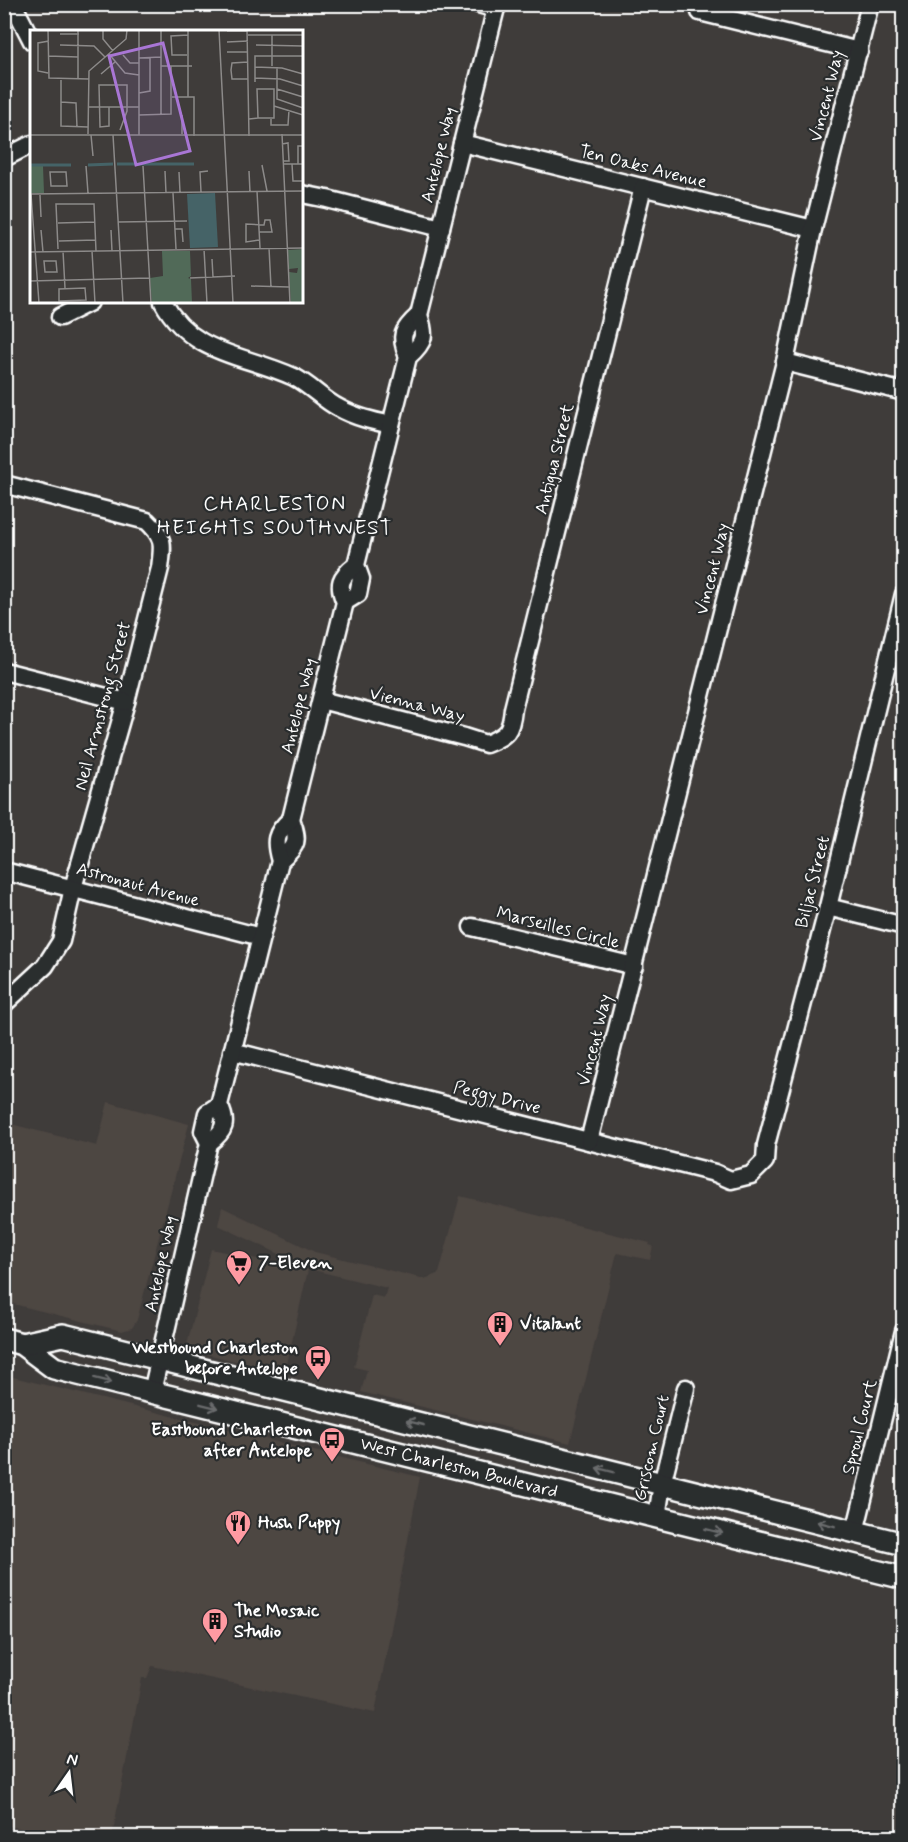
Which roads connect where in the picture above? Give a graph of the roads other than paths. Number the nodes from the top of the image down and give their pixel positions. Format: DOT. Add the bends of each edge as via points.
graph roads {
  1 [pos="13,4"];
  2 [pos="478,4"];
  3 [pos="870,4"];
  4 [pos="497,7"];
  5 [pos="700,12"];
  6 [pos="30,37"];
  7 [pos="859,51"];
  8 [pos="462,143"];
  9 [pos="30,145"];
  10 [pos="4,158"];
  11 [pos="643,187"];
  12 [pos="303,194"];
  13 [pos="441,228"];
  14 [pos="813,229"];
  15 [pos="88,303"];
  16 [pos="164,303"];
  17 [pos="60,316"];
  18 [pos="784,362"];
  19 [pos="903,392"];
  20 [pos="391,425"];
  21 [pos="4,484"];
  22 [pos="903,594"];
  23 [pos="4,671"];
  24 [pos="321,700"];
  25 [pos="126,702"];
  26 [pos="502,738"];
  27 [pos="4,871"];
  28 [pos="73,888"];
  29 [pos="828,907"];
  30 [pos="903,926"];
  31 [pos="472,927"];
  32 [pos="261,937"];
  33 [pos="634,966"];
  34 [pos="4,1004"];
  35 [pos="232,1051"];
  36 [pos="589,1141"];
  37 [pos="751,1175"];
  38 [pos="903,1331"];
  39 [pos="13,1341"];
  40 [pos="160,1358"];
  41 [pos="686,1388"];
  42 [pos="152,1392"];
  43 [pos="662,1484"];
  44 [pos="657,1517"];
  45 [pos="855,1532"];
  46 [pos="903,1544"];
  47 [pos="903,1578"];
  1 -- 6 [label="street"];
  2 -- 4 [label="street"];
  3 -- 7 [label="street, Vincent Way"];
  4 -- 8 [label="street, Antelope Way"];
  5 -- 7 [label="street"];
  7 -- 14 [label="street, Vincent Way"];
  8 -- 11 [label="street, Ten Oaks Avenue"];
  8 -- 13 [label="street, Antelope Way"];
  9 -- 10 [label="street"];
  11 -- 14 [label="street, Ten Oaks Avenue"];
  11 -- 26 [label="street, Antigua Street" via="511,726"];
  12 -- 13 [label="street"];
  13 -- 20 [label="street, Antelope Way" via="419,315 406,326 402,342 408,357"];
  14 -- 18 [label="street, Vincent Way"];
  15 -- 17 [label="street"];
  16 -- 20 [label="street" via="189,334 208,347 295,378 338,408"];
  18 -- 19 [label="street"];
  18 -- 33 [label="street, Vincent Way"];
  20 -- 24 [label="street, Antelope Way" via="356,565 361,579 358,594 345,602"];
  21 -- 25 [label="street, Neil Armstrong Street" via="147,520 159,532 160,568"];
  22 -- 29 [label="street, Biljac Street"];
  23 -- 25 [label="street"];
  24 -- 26 [label="street, Vienna Way" via="486,744"];
  24 -- 32 [label="street, Antelope Way" via="291,819 297,835 294,850 280,861"];
  25 -- 28 [label="street, Neil Armstrong Street"];
  27 -- 28 [label="street, Astronaut Avenue"];
  28 -- 32 [label="street, Astronaut Avenue"];
  28 -- 34 [label="street, Neil Armstrong Street" via="61,941 45,966"];
  29 -- 30 [label="street"];
  29 -- 37 [label="street, Biljac Street" via="765,1161"];
  31 -- 33 [label="street, Marseilles Circle"];
  32 -- 35 [label="street, Antelope Way"];
  33 -- 36 [label="street, Vincent Way"];
  35 -- 36 [label="street, Peggy Drive"];
  35 -- 40 [label="street, Antelope Way" via="219,1105 207,1113 203,1131 209,1143"];
  36 -- 37 [label="street, Peggy Drive" via="732,1180"];
  38 -- 45 [label="street, Sproul Court"];
  39 -- 40 [label="main road, West Charleston Boulevard" via="63,1335"];
  39 -- 42 [label="main road, West Charleston Boulevard, one-way" via="54,1368"];
  40 -- 42 [label="street, Antelope Way"];
  43 -- 40 [label="main road, West Charleston Boulevard, one-way"];
  41 -- 43 [label="street, Griscom Court"];
  42 -- 44 [label="main road, West Charleston Boulevard, one-way"];
  43 -- 44 [label="street, Griscom Court"];
  45 -- 43 [label="main road, West Charleston Boulevard, one-way"];
  44 -- 47 [label="main road, West Charleston Boulevard, one-way"];
  45 -- 46 [label="main road, West Charleston Boulevard"];
}
